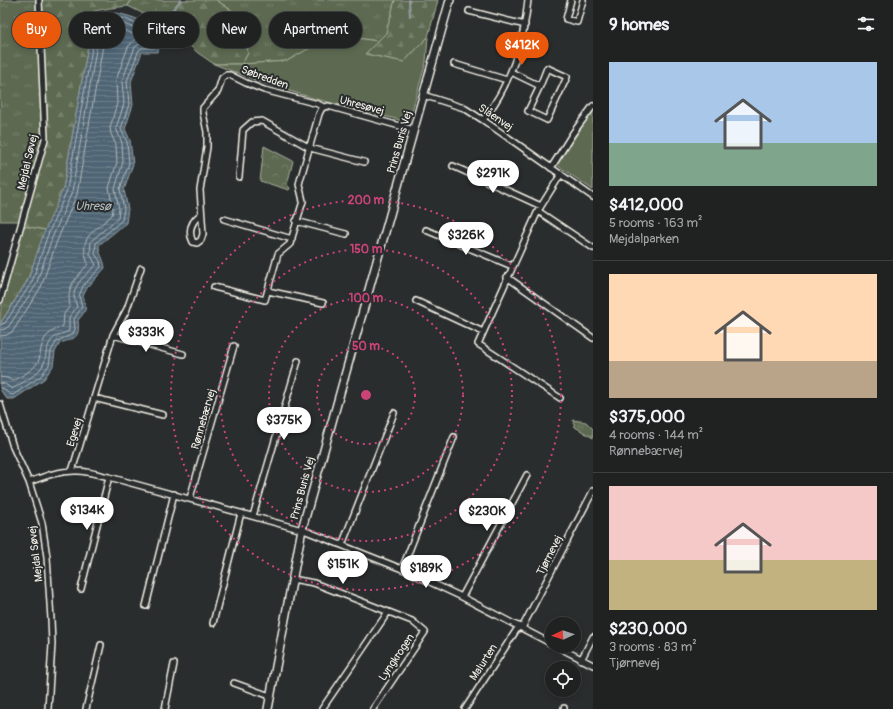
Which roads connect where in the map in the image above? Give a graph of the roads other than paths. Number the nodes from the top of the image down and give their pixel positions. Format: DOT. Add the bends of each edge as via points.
graph roads {
  1 [pos="39,0"];
  2 [pos="450,0"];
  3 [pos="528,0"];
  4 [pos="571,0"];
  5 [pos="583,0"];
  6 [pos="469,11"];
  7 [pos="525,25"];
  8 [pos="454,64"];
  9 [pos="511,72"];
  10 [pos="507,80"];
  11 [pos="540,86"];
  12 [pos="423,95"];
  13 [pos="593,106"];
  14 [pos="324,107"];
  15 [pos="483,120"];
  16 [pos="414,130"];
  17 [pos="310,148"];
  18 [pos="364,162"];
  19 [pos="453,166"];
  20 [pos="552,168"];
  21 [pos="561,174"];
  22 [pos="239,177"];
  23 [pos="593,197"];
  24 [pos="540,208"];
  25 [pos="201,214"];
  26 [pos="224,218"];
  27 [pos="296,221"];
  28 [pos="426,230"];
  29 [pos="346,234"];
  30 [pos="292,238"];
  31 [pos="593,248"];
  32 [pos="512,266"];
  33 [pos="141,268"];
  34 [pos="507,277"];
  35 [pos="214,286"];
  36 [pos="268,290"];
  37 [pos="0,300"];
  38 [pos="416,301"];
  39 [pos="323,303"];
  40 [pos="483,332"];
  41 [pos="113,335"];
  42 [pos="593,338"];
  43 [pos="234,346"];
  44 [pos="183,354"];
  45 [pos="298,361"];
  46 [pos="94,398"];
  47 [pos="560,398"];
  48 [pos="0,404"];
  49 [pos="394,413"];
  50 [pos="163,415"];
  51 [pos="454,437"];
  52 [pos="72,471"];
  53 [pos="527,475"];
  54 [pos="109,477"];
  55 [pos="29,482"];
  56 [pos="593,491"];
  57 [pos="174,494"];
  58 [pos="190,498"];
  59 [pos="240,513"];
  60 [pos="253,516"];
  61 [pos="302,529"];
  62 [pos="342,545"];
  63 [pos="402,569"];
  64 [pos="292,579"];
  65 [pos="81,589"];
  66 [pos="462,597"];
  67 [pos="146,606"];
  68 [pos="388,612"];
  69 [pos="213,623"];
  70 [pos="520,627"];
  71 [pos="593,637"];
  72 [pos="545,640"];
  73 [pos="100,645"];
  74 [pos="568,653"];
  75 [pos="581,660"];
  76 [pos="174,664"];
  77 [pos="593,664"];
  78 [pos="234,683"];
  79 [pos="270,696"];
  80 [pos="48,709"];
  81 [pos="86,709"];
  82 [pos="165,709"];
  83 [pos="268,709"];
  84 [pos="322,709"];
  85 [pos="373,709"];
  86 [pos="465,709"];
  1 -- 37 [label="street, Mejdal Søvej" via="45,139"];
  2 -- 12 [label="street, Prins Buris Vej"];
  3 -- 7 [label="street"];
  4 -- 5 [label="street" via="566,20 577,22"];
  6 -- 7 [label="street"];
  7 -- 9 [label="street"];
  8 -- 10 [label="street"];
  9 -- 10 [label="street"];
  9 -- 11 [label="street"];
  10 -- 15 [label="street"];
  11 -- 11 [label="street" via="528,111 547,120 567,77 547,68"];
  12 -- 15 [label="street, Slåenvej" via="464,108"];
  12 -- 16 [label="street, Prins Buris Vej"];
  13 -- 20 [label="street"];
  14 -- 16 [label="street, Uhresøvej"];
  14 -- 17 [label="street, Uhresøvej" via="320,110"];
  14 -- 25 [label="street, Søbredden" via="264,90 230,75 222,78 218,91 203,108 207,147 200,190"];
  15 -- 20 [label="street, Slåenvej"];
  16 -- 61 [label="street, Prins Buris Vej"];
  17 -- 18 [label="street"];
  17 -- 22 [label="street" via="262,121 252,122 243,130"];
  17 -- 27 [label="street, Uhresøvej" via="299,184 303,201"];
  19 -- 24 [label="street"];
  20 -- 21 [label="street, Slåenvej"];
  21 -- 23 [label="street, Slåenvej"];
  21 -- 24 [label="street"];
  24 -- 31 [label="street"];
  24 -- 32 [label="street"];
  25 -- 25 [label="street, Søbredden" via="203,234 201,240 196,243 190,236 191,227 194,219"];
  26 -- 30 [label="street"];
  27 -- 29 [label="street"];
  27 -- 30 [label="street, Uhresøvej"];
  28 -- 32 [label="street"];
  30 -- 36 [label="street, Uhresøvej" via="290,244 278,254"];
  32 -- 34 [label="street"];
  33 -- 41 [label="street, Egevej" via="127,309"];
  34 -- 40 [label="street"];
  34 -- 42 [label="street"];
  35 -- 36 [label="street" via="266,300"];
  36 -- 39 [label="street"];
  38 -- 40 [label="street"];
  40 -- 47 [label="street" via="478,344"];
  41 -- 44 [label="street"];
  41 -- 46 [label="street, Egevej"];
  43 -- 58 [label="street, Rønnebærvej"];
  45 -- 60 [label="street"];
  46 -- 50 [label="street"];
  46 -- 52 [label="street, Egevej"];
  48 -- 55 [label="street, Mejdal Søvej" via="13,447"];
  49 -- 62 [label="street"];
  51 -- 63 [label="street"];
  52 -- 54 [label="street"];
  52 -- 55 [label="street"];
  53 -- 66 [label="street"];
  54 -- 57 [label="street"];
  54 -- 65 [label="street"];
  55 -- 80 [label="street, Mejdal Søvej" via="42,523 47,557 52,644"];
  56 -- 70 [label="street, Tjørnevej"];
  57 -- 58 [label="street"];
  57 -- 67 [label="street"];
  58 -- 59 [label="street"];
  59 -- 60 [label="street"];
  59 -- 69 [label="street"];
  60 -- 61 [label="street"];
  61 -- 62 [label="street"];
  61 -- 64 [label="street, Prins Buris Vej"];
  62 -- 63 [label="street"];
  63 -- 66 [label="street"];
  64 -- 68 [label="street, Lyngkrogen" via="314,583"];
  64 -- 79 [label="street, Prins Buris Vej"];
  66 -- 70 [label="street"];
  68 -- 84 [label="street"];
  68 -- 85 [label="street, Lyngkrogen" via="412,621 425,632"];
  70 -- 72 [label="street"];
  70 -- 86 [label="street, Malurten"];
  71 -- 75 [label="street"];
  73 -- 81 [label="street"];
  74 -- 75 [label="street"];
  75 -- 77 [label="street"];
  76 -- 82 [label="street"];
  78 -- 79 [label="street"];
  79 -- 83 [label="street, Prins Buris Vej"];
}
